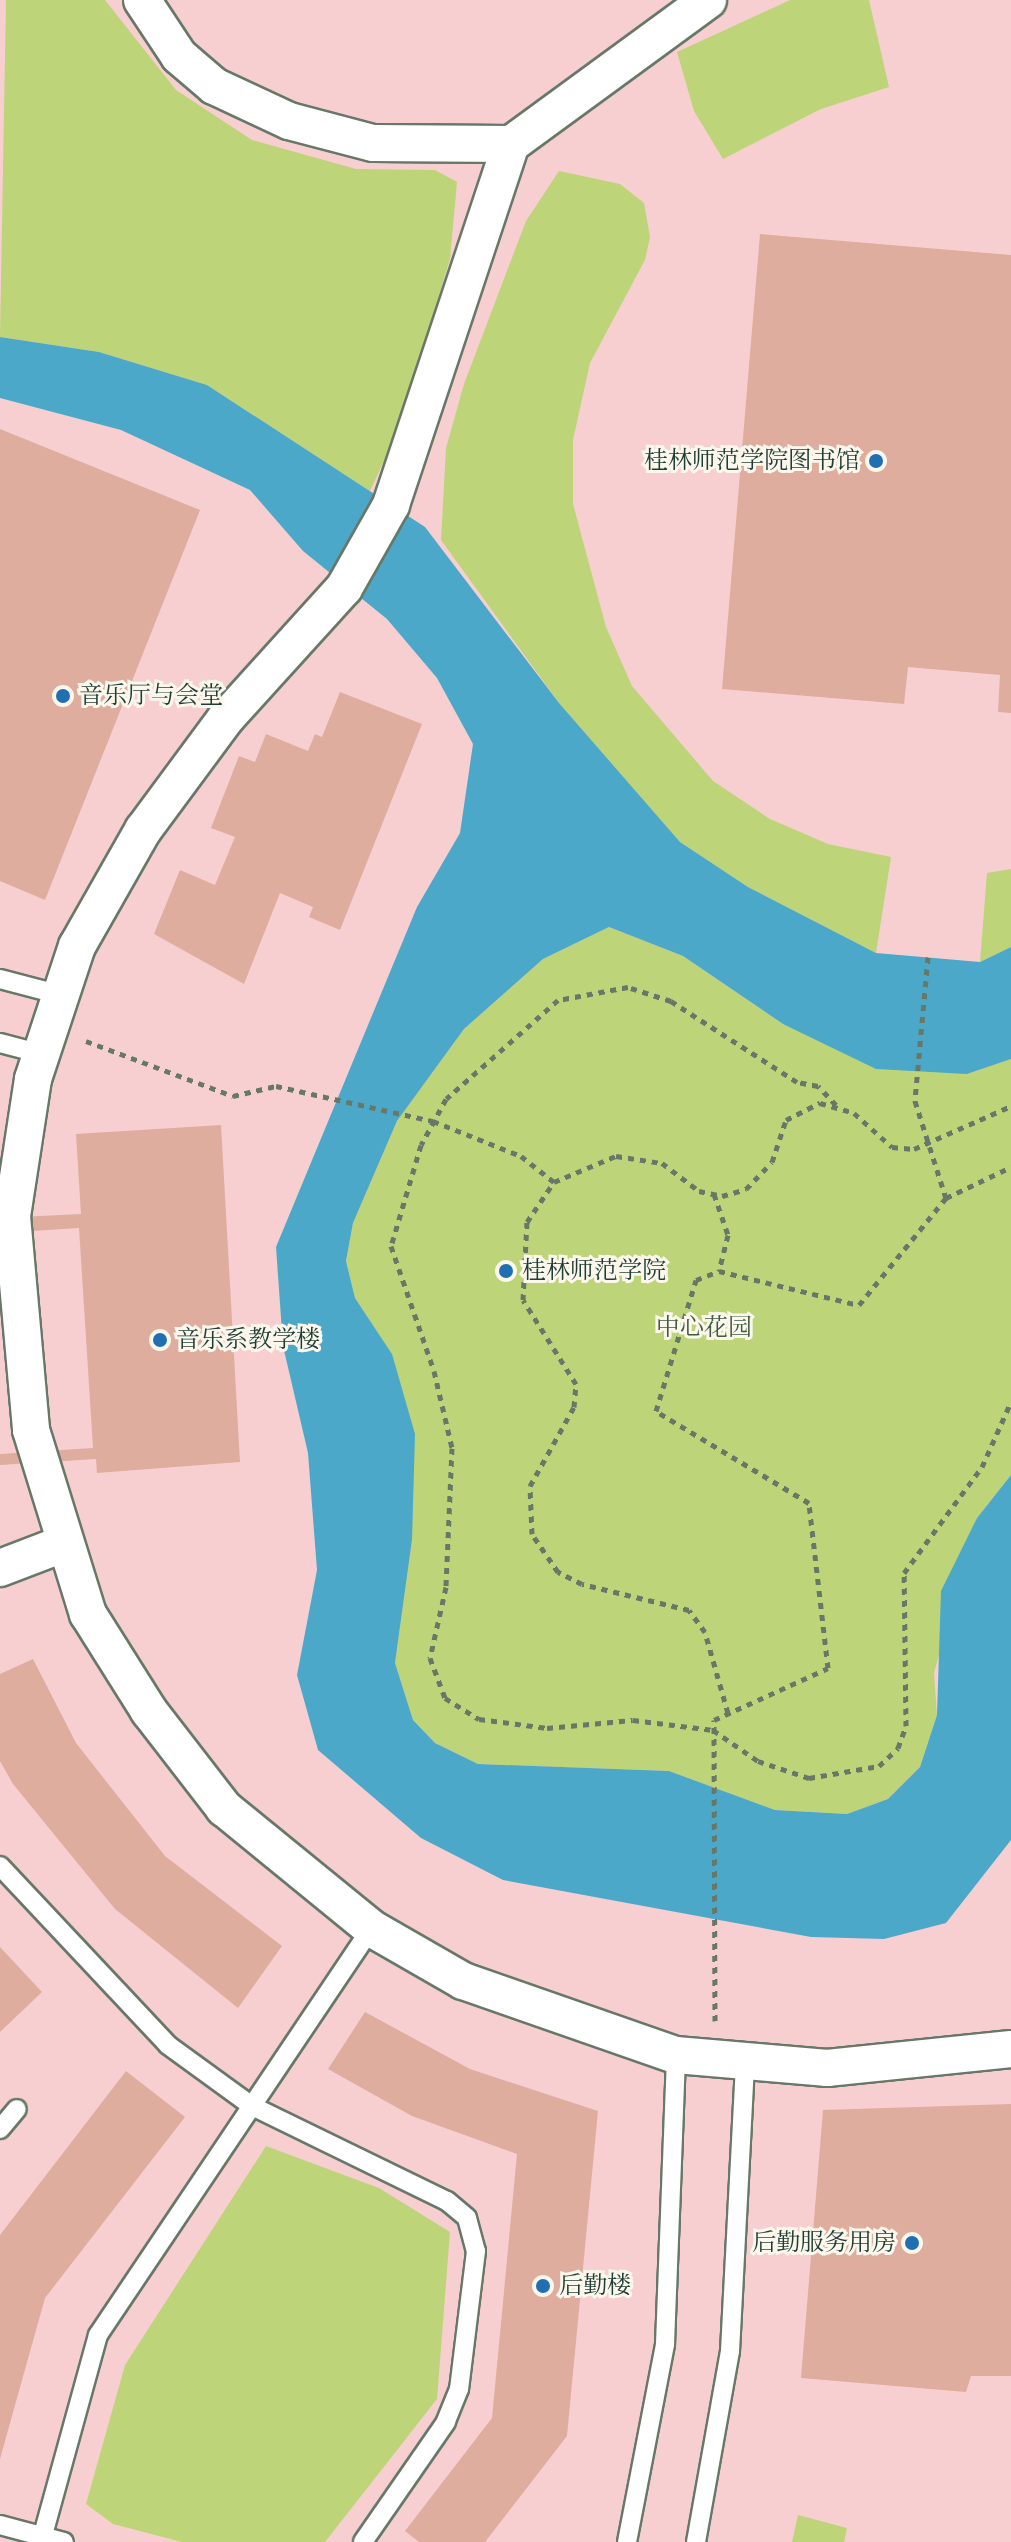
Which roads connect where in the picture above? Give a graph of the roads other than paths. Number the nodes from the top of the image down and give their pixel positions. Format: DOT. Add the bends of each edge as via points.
graph roads {
  1 [pos="142,0"];
  2 [pos="708,0"];
  3 [pos="511,144"];
  4 [pos="0,979"];
  5 [pos="51,1026"];
  6 [pos="0,1043"];
  7 [pos="63,1544"];
  8 [pos="0,1568"];
  9 [pos="3,1878"];
  10 [pos="371,1928"];
  11 [pos="1011,2049"];
  12 [pos="676,2055"];
  13 [pos="730,2062"];
  14 [pos="252,2106"];
  15 [pos="17,2109"];
  16 [pos="0,2129"];
  17 [pos="0,2525"];
  18 [pos="42,2539"];
  19 [pos="64,2542"];
  20 [pos="363,2542"];
  21 [pos="627,2542"];
  22 [pos="696,2542"];
  1 -- 3 [label="street" via="179,56 214,86 289,121 373,143"];
  2 -- 3 [label="street"];
  3 -- 5 [label="street" via="391,505 344,588 226,718 143,830 77,946"];
  4 -- 5 [label="lane"];
  5 -- 6 [label="lane"];
  5 -- 7 [label="street" via="12,1216 16,1319 31,1430"];
  7 -- 8 [label="street"];
  7 -- 10 [label="street" via="88,1614 149,1711 224,1808"];
  9 -- 14 [label="lane" via="144,2025"];
  10 -- 12 [label="street" via="463,1981"];
  10 -- 14 [label="lane"];
  11 -- 13 [label="street" via="886,2065"];
  12 -- 13 [label="street"];
  12 -- 21 [label="lane" via="665,2344"];
  13 -- 22 [label="lane" via="730,2351"];
  14 -- 18 [label="lane" via="98,2335"];
  14 -- 20 [label="lane" via="447,2201 475,2235 453,2406"];
  15 -- 16 [label="lane"];
  17 -- 18 [label="lane"];
  18 -- 19 [label="lane"];
}
